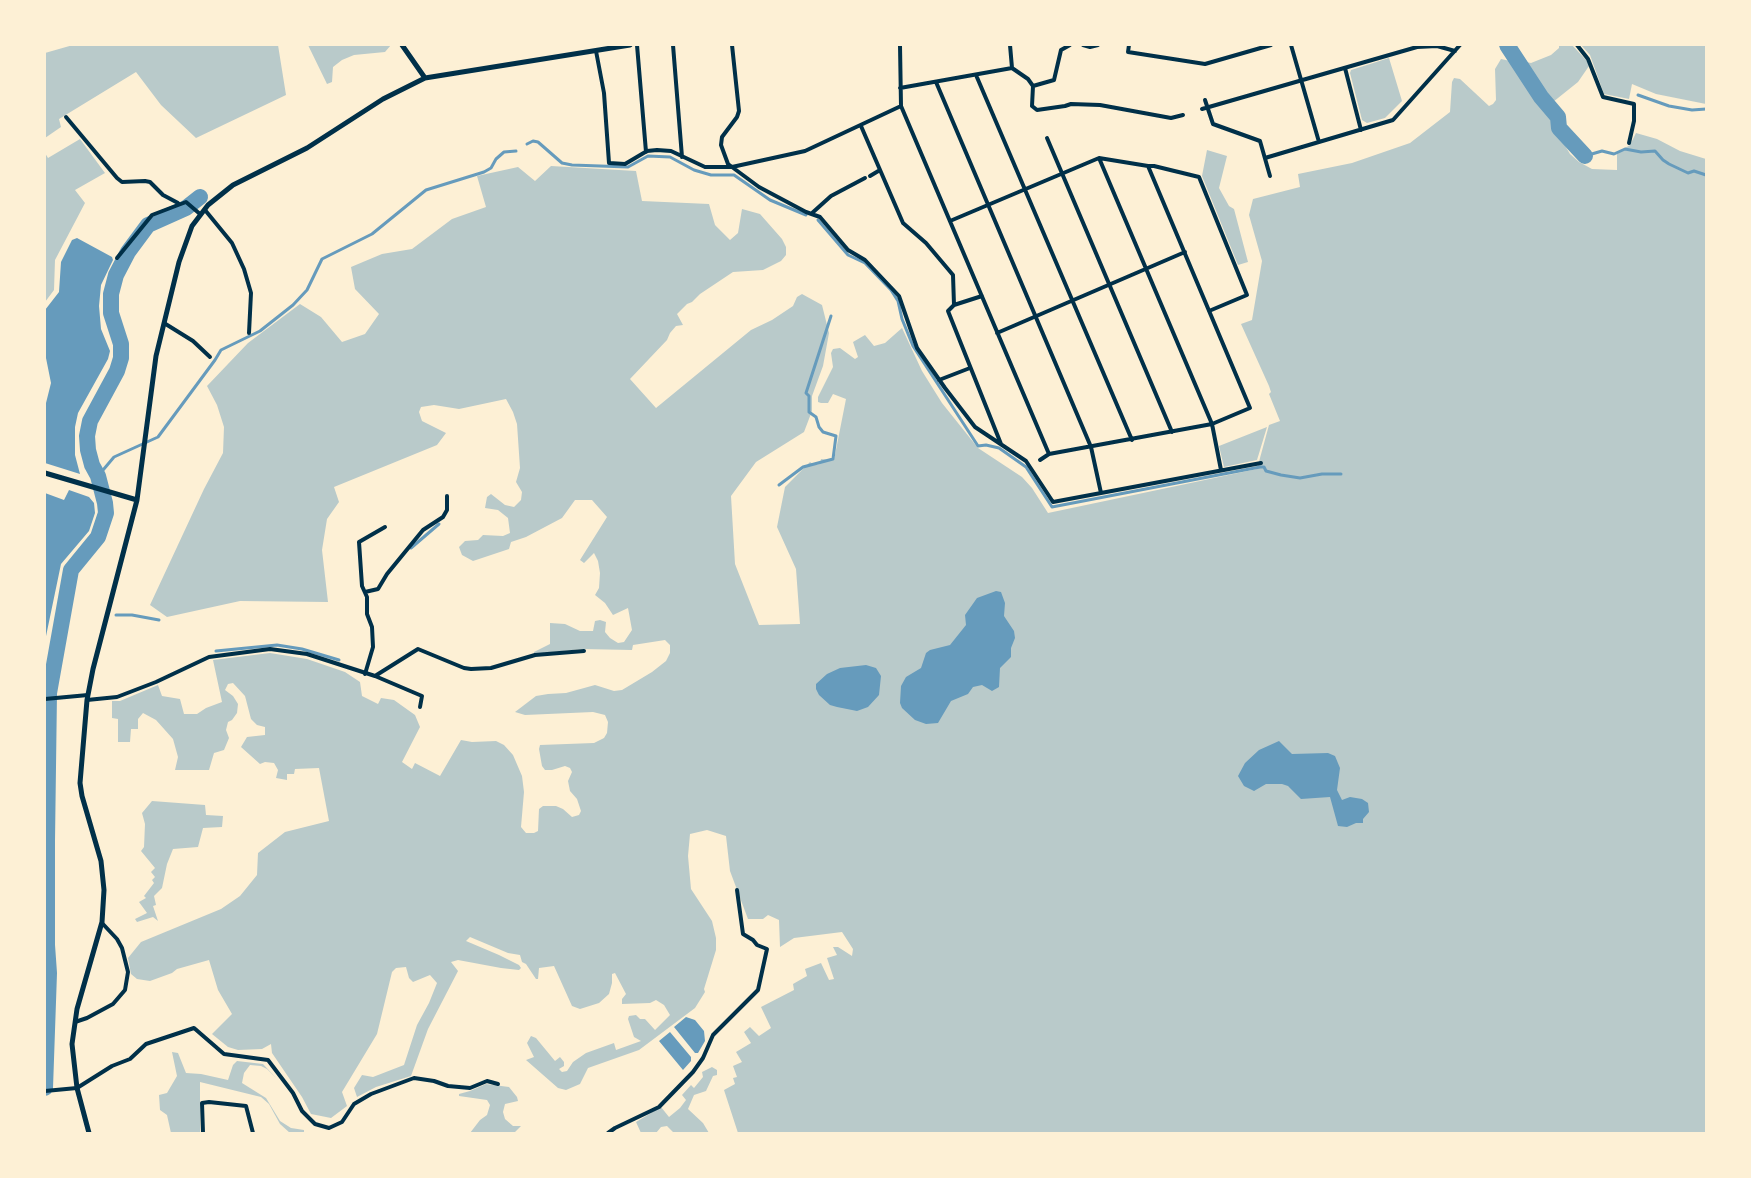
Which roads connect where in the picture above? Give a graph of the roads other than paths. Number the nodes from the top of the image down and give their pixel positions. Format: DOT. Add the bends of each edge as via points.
graph roads {
  1 [pos="402,45"];
  2 [pos="630,45"];
  3 [pos="637,45"];
  4 [pos="673,45"];
  5 [pos="732,45"];
  6 [pos="900,45"];
  7 [pos="1010,45"];
  8 [pos="1070,45"];
  9 [pos="1083,45"];
  10 [pos="1098,45"];
  11 [pos="1129,45"];
  12 [pos="1270,45"];
  13 [pos="1291,45"];
  14 [pos="1460,45"];
  15 [pos="1576,45"];
  16 [pos="611,47"];
  17 [pos="1062,47"];
  18 [pos="596,51"];
  19 [pos="1455,51"];
  20 [pos="1012,68"];
  21 [pos="1344,68"];
  22 [pos="976,75"];
  23 [pos="425,78"];
  24 [pos="1301,81"];
  25 [pos="936,82"];
  26 [pos="1032,86"];
  27 [pos="900,88"];
  28 [pos="1205,100"];
  29 [pos="901,106"];
  30 [pos="1205,108"];
  31 [pos="1183,115"];
  32 [pos="66,117"];
  33 [pos="861,126"];
  34 [pos="1361,130"];
  35 [pos="1047,138"];
  36 [pos="1319,142"];
  37 [pos="1629,143"];
  38 [pos="646,152"];
  39 [pos="682,157"];
  40 [pos="1099,158"];
  41 [pos="1265,158"];
  42 [pos="1148,166"];
  43 [pos="732,167"];
  44 [pos="880,170"];
  45 [pos="1062,173"];
  46 [pos="870,176"];
  47 [pos="1270,176"];
  48 [pos="865,178"];
  49 [pos="1025,189"];
  50 [pos="178,203"];
  51 [pos="988,205"];
  52 [pos="202,212"];
  53 [pos="811,214"];
  54 [pos="950,221"];
  55 [pos="1185,252"];
  56 [pos="117,258"];
  57 [pos="1147,269"];
  58 [pos="1110,285"];
  59 [pos="982,296"];
  60 [pos="1073,300"];
  61 [pos="954,305"];
  62 [pos="1209,311"];
  63 [pos="1036,316"];
  64 [pos="164,323"];
  65 [pos="249,333"];
  66 [pos="998,333"];
  67 [pos="210,357"];
  68 [pos="970,368"];
  69 [pos="939,380"];
  70 [pos="1212,424"];
  71 [pos="1172,432"];
  72 [pos="1132,440"];
  73 [pos="1001,444"];
  74 [pos="1091,447"];
  75 [pos="1049,454"];
  76 [pos="1040,459"];
  77 [pos="1261,463"];
  78 [pos="1221,470"];
  79 [pos="45,473"];
  80 [pos="1101,493"];
  81 [pos="447,496"];
  82 [pos="137,500"];
  83 [pos="385,527"];
  84 [pos="365,592"];
  85 [pos="584,651"];
  86 [pos="365,674"];
  87 [pos="375,676"];
  88 [pos="88,698"];
  89 [pos="45,699"];
  90 [pos="420,707"];
  91 [pos="736,890"];
  92 [pos="102,922"];
  93 [pos="74,1022"];
  94 [pos="498,1084"];
  95 [pos="76,1088"];
  96 [pos="45,1091"];
  97 [pos="89,1133"];
  98 [pos="203,1133"];
  99 [pos="253,1133"];
  100 [pos="608,1133"];
  1 -- 23 [label="street"];
  2 -- 16 [label="street"];
  3 -- 38 [label="street"];
  4 -- 39 [label="street"];
  5 -- 43 [label="street" via="739,111 721,145"];
  6 -- 27 [label="street"];
  7 -- 20 [label="street"];
  8 -- 17 [label="street"];
  9 -- 10 [label="street"];
  11 -- 12 [label="street" via="1128,52 1201,66"];
  13 -- 24 [label="street"];
  14 -- 19 [label="street"];
  15 -- 37 [label="street" via="1588,59 1604,97 1634,104"];
  16 -- 18 [label="street"];
  17 -- 26 [label="street" via="1054,80"];
  18 -- 23 [label="street"];
  18 -- 38 [label="street" via="604,93 609,163 625,164"];
  19 -- 21 [label="street" via="1427,46"];
  19 -- 34 [label="street" via="1393,120"];
  20 -- 22 [label="street"];
  20 -- 26 [label="street" via="1028,78"];
  21 -- 24 [label="street"];
  21 -- 34 [label="street"];
  22 -- 25 [label="street"];
  22 -- 49 [label="street"];
  23 -- 52 [label="street" via="382,99 307,148 233,185"];
  24 -- 30 [label="street"];
  24 -- 36 [label="street"];
  25 -- 27 [label="street"];
  25 -- 51 [label="street"];
  26 -- 31 [label="street" via="1032,106 1037,112 1071,104 1100,105 1171,118"];
  27 -- 29 [label="street"];
  28 -- 30 [label="street"];
  29 -- 33 [label="street"];
  29 -- 54 [label="street"];
  30 -- 41 [label="street" via="1213,123 1260,141"];
  32 -- 50 [label="street" via="122,182 150,182"];
  33 -- 43 [label="street" via="805,151"];
  33 -- 44 [label="street"];
  34 -- 36 [label="street"];
  35 -- 45 [label="street"];
  36 -- 41 [label="street"];
  38 -- 39 [label="street" via="671,151"];
  39 -- 43 [label="street" via="705,167"];
  40 -- 42 [label="street"];
  40 -- 45 [label="street"];
  40 -- 57 [label="street"];
  41 -- 47 [label="street"];
  42 -- 55 [label="street"];
  42 -- 62 [label="street" via="1199,177 1247,295"];
  43 -- 53 [label="street" via="759,187"];
  44 -- 46 [label="street"];
  44 -- 61 [label="street" via="903,223 953,275"];
  45 -- 49 [label="street"];
  45 -- 58 [label="street"];
  48 -- 53 [label="street" via="831,196"];
  49 -- 51 [label="street"];
  49 -- 60 [label="street"];
  50 -- 52 [label="street" via="186,202"];
  50 -- 56 [label="street" via="152,214"];
  51 -- 54 [label="street"];
  51 -- 63 [label="street"];
  52 -- 64 [label="street" via="184,246"];
  52 -- 65 [label="street" via="232,243 244,269 250,293"];
  53 -- 69 [label="street" via="820,217 848,250 865,260 899,296 917,348"];
  54 -- 59 [label="street"];
  55 -- 57 [label="street"];
  55 -- 62 [label="street"];
  57 -- 58 [label="street"];
  57 -- 70 [label="street"];
  58 -- 60 [label="street"];
  58 -- 71 [label="street"];
  59 -- 61 [label="street"];
  59 -- 66 [label="street"];
  60 -- 63 [label="street"];
  60 -- 72 [label="street"];
  61 -- 68 [label="street" via="948,311"];
  62 -- 70 [label="street" via="1250,408"];
  63 -- 66 [label="street"];
  63 -- 74 [label="street"];
  64 -- 67 [label="street" via="194,341"];
  64 -- 82 [label="street"];
  66 -- 75 [label="street"];
  68 -- 69 [label="street"];
  68 -- 73 [label="street"];
  69 -- 73 [label="street" via="975,427"];
  70 -- 71 [label="street"];
  70 -- 78 [label="street"];
  71 -- 72 [label="street"];
  72 -- 74 [label="street"];
  73 -- 80 [label="street" via="1031,464 1053,502"];
  74 -- 75 [label="street"];
  74 -- 80 [label="street"];
  75 -- 76 [label="street"];
  77 -- 78 [label="street"];
  78 -- 80 [label="street"];
  79 -- 82 [label="street"];
  81 -- 84 [label="street" via="443,517 423,530 378,589"];
  82 -- 88 [label="street"];
  83 -- 84 [label="street" via="358,542"];
  84 -- 86 [label="street" via="373,647"];
  85 -- 87 [label="street" via="535,655 491,668 471,669 418,649"];
  86 -- 87 [label="street"];
  86 -- 88 [label="street" via="308,654 270,648 209,657 117,697"];
  87 -- 90 [label="street" via="422,696"];
  88 -- 89 [label="street"];
  88 -- 92 [label="street" via="80,783 101,861"];
  91 -- 100 [label="street" via="743,934 767,949 758,990 713,1035 703,1058 659,1107"];
  92 -- 93 [label="street"];
  92 -- 93 [label="street" via="122,948 128,972 125,990 113,1004"];
  93 -- 95 [label="street"];
  94 -- 95 [label="street" via="487,1081 470,1088 414,1078 370,1094 354,1104 342,1122 329,1128 315,1124 302,1111 268,1060 224,1054 195,1028 146,1044 130,1059"];
  95 -- 96 [label="street"];
  95 -- 97 [label="street"];
  98 -- 99 [label="street" via="202,1102 246,1106"];
}
